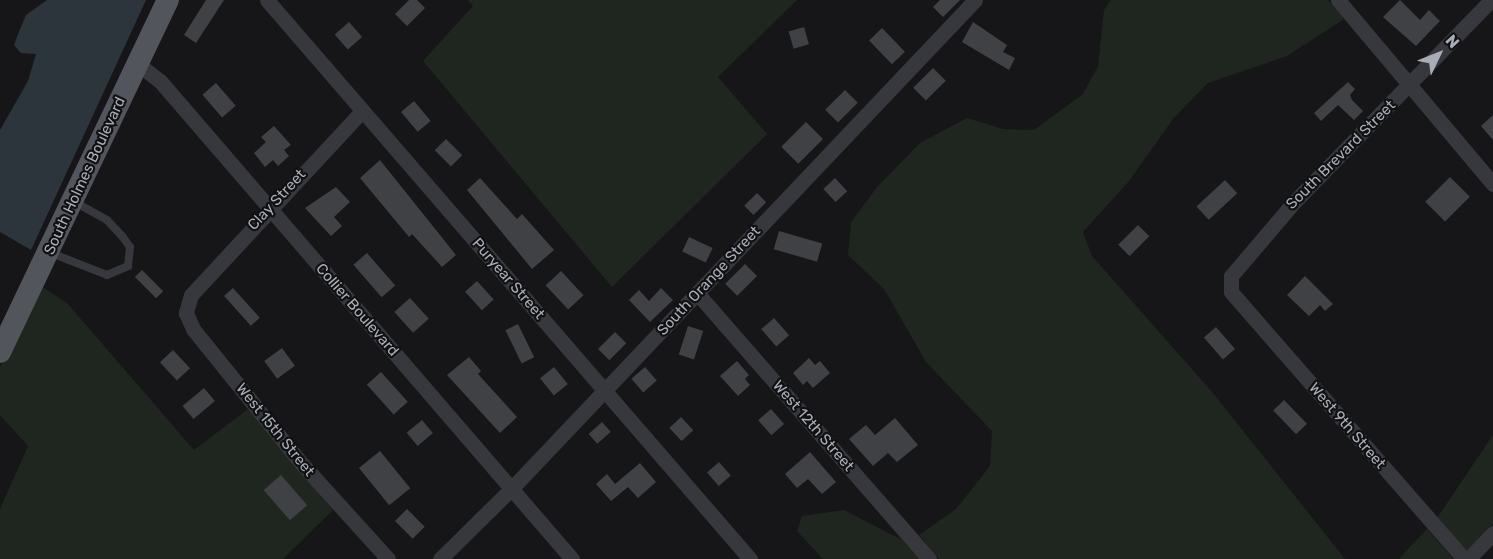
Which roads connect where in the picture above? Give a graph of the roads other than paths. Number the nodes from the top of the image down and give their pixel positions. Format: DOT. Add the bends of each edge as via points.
graph roads {
  1 [pos="168,0"];
  2 [pos="267,0"];
  3 [pos="975,0"];
  4 [pos="1338,0"];
  5 [pos="1491,0"];
  6 [pos="138,64"];
  7 [pos="1410,86"];
  8 [pos="362,111"];
  9 [pos="1493,184"];
  10 [pos="73,202"];
  11 [pos="269,208"];
  12 [pos="49,252"];
  13 [pos="194,292"];
  14 [pos="1231,292"];
  15 [pos="697,293"];
  16 [pos="0,352"];
  17 [pos="605,391"];
  18 [pos="512,489"];
  19 [pos="1493,533"];
  20 [pos="388,559"];
  21 [pos="440,559"];
  22 [pos="572,559"];
  23 [pos="750,559"];
  24 [pos="929,559"];
  25 [pos="1466,559"];
  1 -- 6 [label="main road, South Holmes Boulevard"];
  2 -- 8 [label="street, Puryear Street"];
  3 -- 15 [label="street, South Orange Street"];
  4 -- 7 [label="street"];
  5 -- 7 [label="street, South Brevard Street"];
  6 -- 10 [label="main road, South Holmes Boulevard"];
  6 -- 11 [label="street, Collier Boulevard" via="160,81"];
  7 -- 9 [label="street"];
  7 -- 14 [label="street, South Brevard Street" via="1250,249 1231,276"];
  8 -- 11 [label="street, Clay Street"];
  8 -- 17 [label="street, Puryear Street"];
  10 -- 12 [label="main road, South Holmes Boulevard"];
  10 -- 12 [label="lane" via="107,220 122,236 130,246 128,266 107,275"];
  11 -- 13 [label="street, Clay Street"];
  11 -- 18 [label="street, Collier Boulevard"];
  12 -- 16 [label="main road, South Holmes Boulevard"];
  13 -- 20 [label="street, West 15th Street" via="186,313 193,329 302,464"];
  14 -- 25 [label="street, West 9th Street"];
  15 -- 17 [label="street, South Orange Street"];
  15 -- 24 [label="street, West 12th Street"];
  17 -- 18 [label="street, South Orange Street"];
  17 -- 23 [label="street, Puryear Street"];
  18 -- 21 [label="street, South Orange Street"];
  18 -- 22 [label="street, Collier Boulevard"];
  19 -- 25 [label="street"];
}
